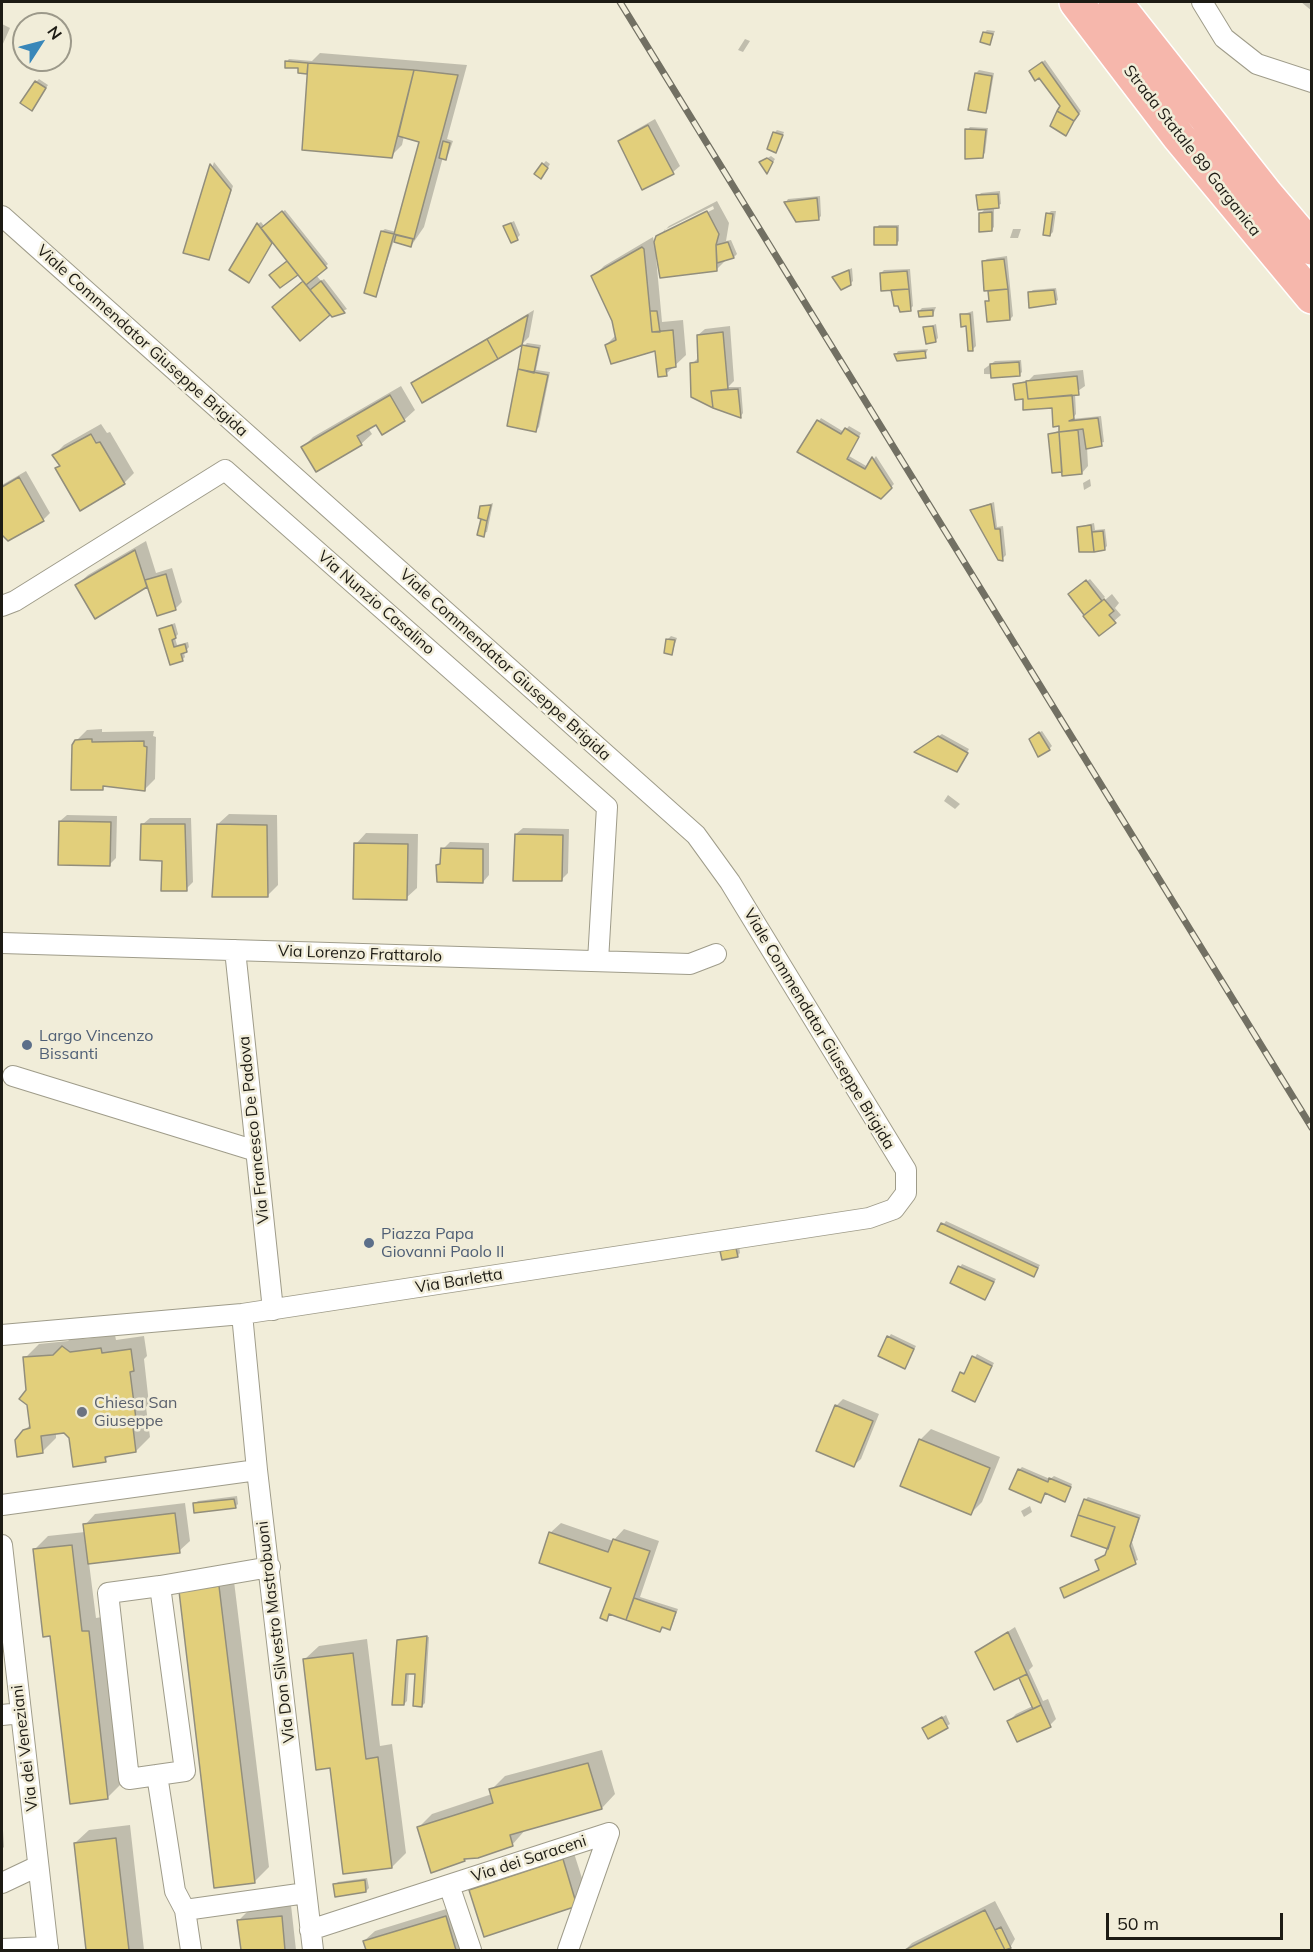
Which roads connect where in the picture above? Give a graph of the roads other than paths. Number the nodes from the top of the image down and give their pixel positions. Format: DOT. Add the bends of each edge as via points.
graph roads {
  1 [pos="1076,2"];
  2 [pos="1202,2"];
  3 [pos="1123,12"];
  4 [pos="1311,82"];
  5 [pos="2,216"];
  6 [pos="1311,216"];
  7 [pos="1311,248"];
  8 [pos="1311,297"];
  9 [pos="2,606"];
  10 [pos="2,943"];
  11 [pos="235,950"];
  12 [pos="716,954"];
  13 [pos="598,961"];
  14 [pos="13,1076"];
  15 [pos="256,1151"];
  16 [pos="906,1193"];
  17 [pos="273,1310"];
  18 [pos="242,1314"];
  19 [pos="2,1335"];
  20 [pos="257,1470"];
  21 [pos="2,1505"];
  22 [pos="2,1545"];
  23 [pos="270,1567"];
  24 [pos="160,1586"];
  25 [pos="6,1618"];
  26 [pos="11,1714"];
  27 [pos="157,1775"];
  28 [pos="38,1866"];
  29 [pos="2,1882"];
  30 [pos="449,1885"];
  31 [pos="306,1893"];
  32 [pos="185,1910"];
  33 [pos="310,1930"];
  34 [pos="48,1948"];
  35 [pos="2,1949"];
  36 [pos="191,1950"];
  37 [pos="313,1950"];
  38 [pos="471,1950"];
  39 [pos="568,1950"];
  1 -- 8 [label="highway, Strada Statale 89 Garganica" via="1186,146"];
  2 -- 4 [label="street" via="1224,38 1257,64"];
  3 -- 6 [label="highway"];
  3 -- 7 [label="highway, Strada Statale 89 Garganica"];
  5 -- 16 [label="street, Viale Commendator Giuseppe Brigida" via="696,835 730,882 906,1170"];
  9 -- 13 [label="street, Via Nunzio Casalino" via="225,470 607,807"];
  10 -- 11 [label="street, Via Lorenzo Frattarolo"];
  11 -- 13 [label="street, Via Lorenzo Frattarolo"];
  11 -- 15 [label="street, Via Francesco De Padova"];
  12 -- 13 [label="street, Via Lorenzo Frattarolo" via="690,964"];
  14 -- 15 [label="street"];
  15 -- 17 [label="street, Via Francesco De Padova"];
  16 -- 17 [label="street, Via Barletta" via="894,1209 869,1218"];
  17 -- 18 [label="street, Via Barletta"];
  18 -- 19 [label="street, Via Barletta"];
  18 -- 20 [label="street, Via Don Silvestro Mastrobuoni"];
  20 -- 21 [label="street"];
  20 -- 23 [label="street, Via Don Silvestro Mastrobuoni"];
  22 -- 25 [label="street, Via dei Veneziani"];
  23 -- 24 [label="street"];
  23 -- 31 [label="street, Via Don Silvestro Mastrobuoni"];
  24 -- 27 [label="street" via="185,1771"];
  24 -- 27 [label="street" via="108,1593 129,1779"];
  25 -- 26 [label="street, Via dei Veneziani"];
  26 -- 28 [label="street, Via dei Veneziani"];
  27 -- 32 [label="street" via="175,1891"];
  28 -- 29 [label="street"];
  28 -- 34 [label="street, Via dei Veneziani"];
  30 -- 33 [label="street, Via dei Saraceni"];
  30 -- 38 [label="street, Via dei Saraceni"];
  30 -- 39 [label="street, Via dei Saraceni" via="609,1833"];
  31 -- 32 [label="street"];
  31 -- 33 [label="street, Via Don Silvestro Mastrobuoni"];
  32 -- 36 [label="street"];
  33 -- 37 [label="street, Via Don Silvestro Mastrobuoni"];
  34 -- 35 [label="street"];
}
